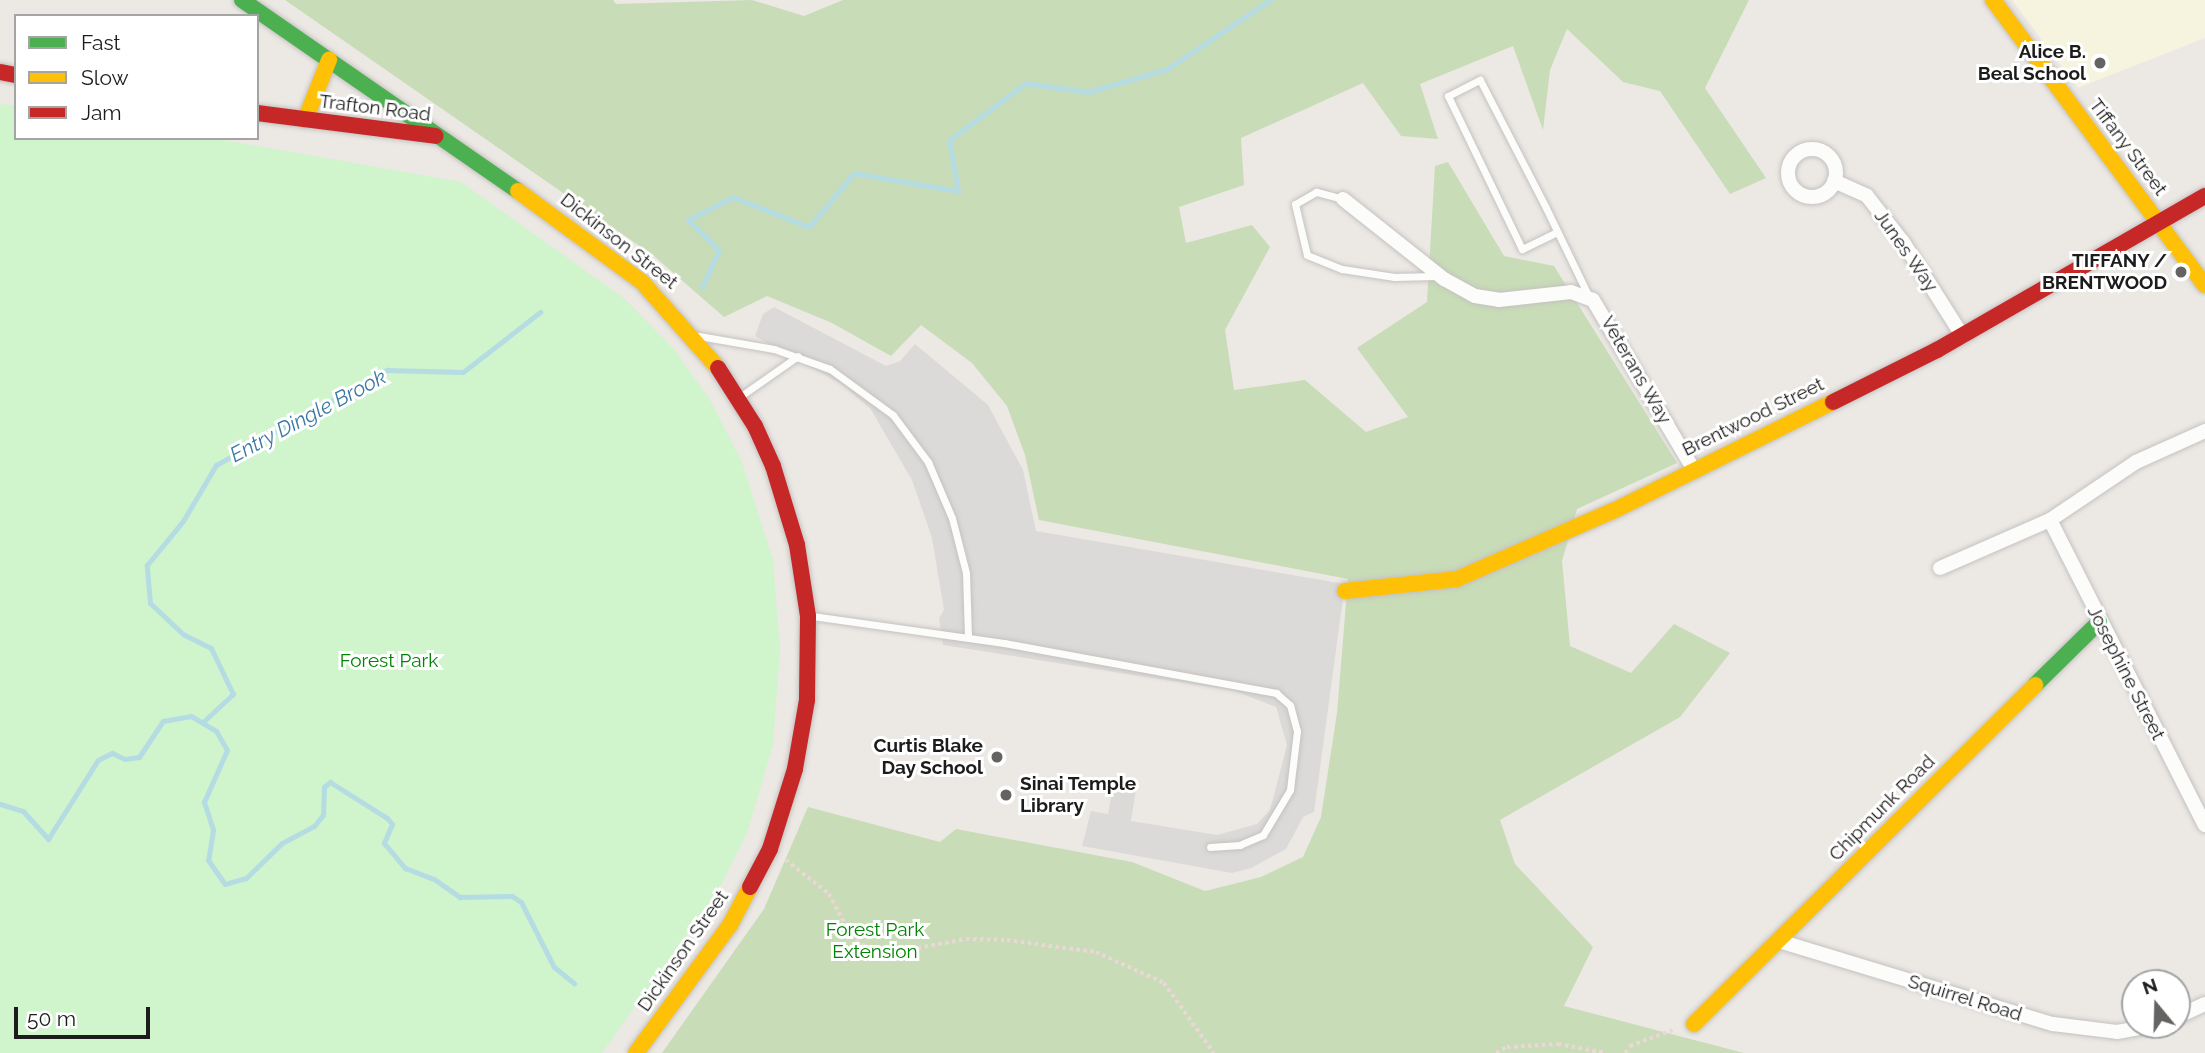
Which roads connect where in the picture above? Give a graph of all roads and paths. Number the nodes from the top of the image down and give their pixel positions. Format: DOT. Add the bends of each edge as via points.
graph roads {
  1 [pos="242,0"];
  2 [pos="1993,0"];
  3 [pos="329,60"];
  4 [pos="259,113"];
  5 [pos="305,120"];
  6 [pos="441,136"];
  7 [pos="1834,181"];
  8 [pos="2205,196"];
  9 [pos="1343,199"];
  10 [pos="2161,225"];
  11 [pos="1557,232"];
  12 [pos="1440,276"];
  13 [pos="2205,285"];
  14 [pos="1588,295"];
  15 [pos="695,336"];
  16 [pos="1963,337"];
  17 [pos="798,356"];
  18 [pos="738,398"];
  19 [pos="2205,431"];
  20 [pos="1693,470"];
  21 [pos="2050,520"];
  22 [pos="1940,568"];
  23 [pos="1345,591"];
  24 [pos="808,616"];
  25 [pos="2099,622"];
  26 [pos="968,637"];
  27 [pos="2203,817"];
  28 [pos="1210,847"];
  29 [pos="770,849"];
  30 [pos="1779,941"];
  31 [pos="1694,1024"];
  32 [pos="2121,1031"];
  33 [pos="636,1053"];
  34 [pos="1214,1053"];
  35 [pos="1496,1053"];
  36 [pos="1606,1053"];
  37 [pos="1625,1053"];
  1 -- 3 [label="street, Dickinson Street"];
  2 -- 10 [label="street, Tiffany Street"];
  3 -- 5 [label="street, Trafton Road"];
  3 -- 6 [label="street, Dickinson Street"];
  4 -- 5 [label="street, Trafton Road"];
  5 -- 6 [label="street, Trafton Road"];
  6 -- 15 [label="street, Dickinson Street" via="603,250"];
  7 -- 16 [label="street, Junes Way" via="1867,196 1903,242"];
  8 -- 10 [label="street, Brentwood Street"];
  9 -- 12 [label="street, Veterans Way"];
  9 -- 12 [label="lane" via="1317,192 1295,204 1307,255 1342,269 1394,277"];
  10 -- 13 [label="street, Tiffany Street"];
  10 -- 16 [label="street, Brentwood Street"];
  11 -- 11 [label="lane" via="1480,80 1448,96 1522,249"];
  11 -- 14 [label="lane"];
  12 -- 14 [label="street, Veterans Way" via="1485,299 1562,292"];
  14 -- 20 [label="street, Veterans Way" via="1602,310"];
  15 -- 17 [label="lane"];
  15 -- 18 [label="street, Dickinson Street"];
  16 -- 20 [label="street, Brentwood Street"];
  17 -- 18 [label="lane"];
  17 -- 26 [label="lane" via="830,369 878,400 921,450 944,493 962,552"];
  18 -- 24 [label="street, Dickinson Street" via="781,487 799,555"];
  19 -- 21 [label="street" via="2136,462"];
  20 -- 23 [label="street, Brentwood Street" via="1613,511 1457,579"];
  21 -- 22 [label="street"];
  21 -- 25 [label="street, Josephine Street"];
  24 -- 26 [label="lane"];
  24 -- 29 [label="street, Dickinson Street" via="803,734"];
  25 -- 27 [label="street, Josephine Street"];
  25 -- 30 [label="street, Chipmunk Road"];
  26 -- 28 [label="lane" via="1276,693 1290,705 1297,731 1290,790 1263,835 1240,845"];
  29 -- 33 [label="street, Dickinson Street" via="730,925"];
  29 -- 34 [label="path" via="829,894 850,935 864,946 897,952 966,939 1007,940 1096,952 1164,983"];
  30 -- 31 [label="street, Chipmunk Road"];
  30 -- 32 [label="street, Squirrel Road" via="2053,1024"];
  31 -- 37 [label="path" via="1643,1040"];
  35 -- 36 [label="path" via="1507,1047 1558,1044"];
}
